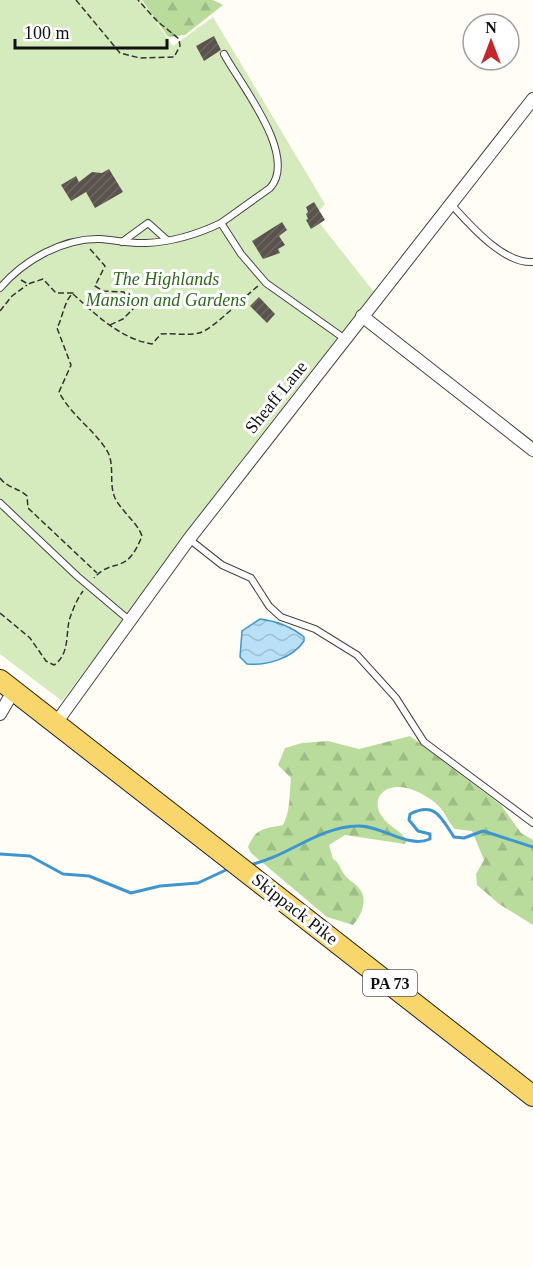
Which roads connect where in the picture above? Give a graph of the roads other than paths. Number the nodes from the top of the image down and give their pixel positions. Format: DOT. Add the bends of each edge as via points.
graph roads {
  1 [pos="224,54"];
  2 [pos="533,99"];
  3 [pos="450,203"];
  4 [pos="221,223"];
  5 [pos="167,240"];
  6 [pos="122,242"];
  7 [pos="533,262"];
  8 [pos="0,288"];
  9 [pos="362,316"];
  10 [pos="345,340"];
  11 [pos="533,450"];
  12 [pos="0,503"];
  13 [pos="189,539"];
  14 [pos="129,620"];
  15 [pos="7,685"];
  16 [pos="0,714"];
  17 [pos="56,723"];
  18 [pos="533,823"];
  19 [pos="533,1095"];
  1 -- 4 [label="lane" via="267,127 279,172 270,188"];
  2 -- 3 [label="street, Sheaff Lane"];
  3 -- 7 [label="lane" via="513,259"];
  3 -- 9 [label="street, Sheaff Lane"];
  4 -- 5 [label="lane"];
  4 -- 10 [label="lane" via="264,281"];
  5 -- 6 [label="lane"];
  5 -- 6 [label="lane" via="148,223"];
  6 -- 8 [label="lane" via="86,240 56,247 15,273"];
  9 -- 10 [label="street, Sheaff Lane"];
  9 -- 11 [label="street"];
  10 -- 13 [label="street, Sheaff Lane"];
  12 -- 14 [label="lane"];
  13 -- 14 [label="street, Sheaff Lane"];
  13 -- 18 [label="lane" via="222,564 251,578 281,617 315,629 357,655 396,698 424,742"];
  14 -- 17 [label="street, Sheaff Lane"];
  15 -- 16 [label="street"];
  15 -- 17 [label="main road, PA 73"];
  17 -- 19 [label="main road, Skippack Pike / PA 73"];
}
